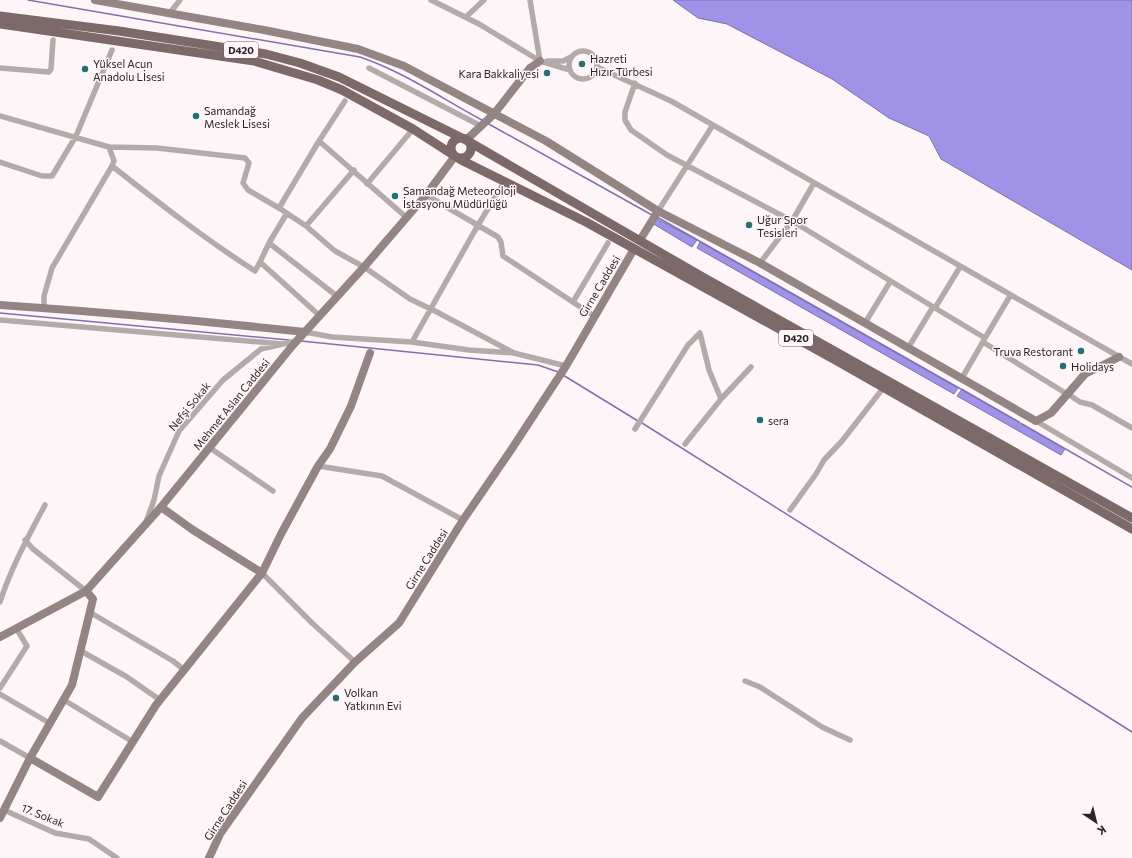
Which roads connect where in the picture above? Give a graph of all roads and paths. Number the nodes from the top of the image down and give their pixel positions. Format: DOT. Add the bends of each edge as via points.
graph roads {
  1 [pos="95,0"];
  2 [pos="180,0"];
  3 [pos="431,0"];
  4 [pos="484,0"];
  5 [pos="530,0"];
  6 [pos="169,14"];
  7 [pos="0,16"];
  8 [pos="466,17"];
  9 [pos="0,24"];
  10 [pos="53,40"];
  11 [pos="112,50"];
  12 [pos="571,57"];
  13 [pos="540,62"];
  14 [pos="597,67"];
  15 [pos="0,68"];
  16 [pos="369,68"];
  17 [pos="570,70"];
  18 [pos="635,84"];
  19 [pos="345,101"];
  20 [pos="494,114"];
  21 [pos="0,116"];
  22 [pos="713,125"];
  23 [pos="481,126"];
  24 [pos="413,129"];
  25 [pos="76,136"];
  26 [pos="466,140"];
  27 [pos="319,141"];
  28 [pos="109,147"];
  29 [pos="455,156"];
  30 [pos="0,162"];
  31 [pos="687,165"];
  32 [pos="112,166"];
  33 [pos="354,170"];
  34 [pos="505,181"];
  35 [pos="814,183"];
  36 [pos="367,184"];
  37 [pos="426,195"];
  38 [pos="279,208"];
  39 [pos="658,211"];
  40 [pos="287,213"];
  41 [pos="406,217"];
  42 [pos="792,221"];
  43 [pos="478,225"];
  44 [pos="306,226"];
  45 [pos="640,240"];
  46 [pos="269,243"];
  47 [pos="608,243"];
  48 [pos="634,249"];
  49 [pos="260,262"];
  50 [pos="760,263"];
  51 [pos="364,267"];
  52 [pos="960,267"];
  53 [pos="890,282"];
  54 [pos="338,296"];
  55 [pos="1010,296"];
  56 [pos="573,302"];
  57 [pos="0,305"];
  58 [pos="44,308"];
  59 [pos="430,308"];
  60 [pos="934,308"];
  61 [pos="320,316"];
  62 [pos="594,316"];
  63 [pos="0,320"];
  64 [pos="865,323"];
  65 [pos="305,332"];
  66 [pos="984,340"];
  67 [pos="298,341"];
  68 [pos="412,342"];
  69 [pos="283,344"];
  70 [pos="908,348"];
  71 [pos="514,353"];
  72 [pos="370,354"];
  73 [pos="1119,357"];
  74 [pos="1132,364"];
  75 [pos="566,366"];
  76 [pos="751,367"];
  77 [pos="962,378"];
  78 [pos="884,387"];
  79 [pos="1068,394"];
  80 [pos="721,399"];
  81 [pos="1036,421"];
  82 [pos="1132,428"];
  83 [pos="635,429"];
  84 [pos="685,444"];
  85 [pos="210,448"];
  86 [pos="318,466"];
  87 [pos="1132,478"];
  88 [pos="273,491"];
  89 [pos="45,505"];
  90 [pos="161,507"];
  91 [pos="790,510"];
  92 [pos="1132,518"];
  93 [pos="463,520"];
  94 [pos="144,527"];
  95 [pos="1132,529"];
  96 [pos="25,540"];
  97 [pos="262,573"];
  98 [pos="86,591"];
  99 [pos="0,602"];
  100 [pos="91,613"];
  101 [pos="16,628"];
  102 [pos="0,637"];
  103 [pos="80,651"];
  104 [pos="355,662"];
  105 [pos="183,669"];
  106 [pos="745,681"];
  107 [pos="0,688"];
  108 [pos="0,694"];
  109 [pos="64,700"];
  110 [pos="160,700"];
  111 [pos="51,724"];
  112 [pos="850,740"];
  113 [pos="0,741"];
  114 [pos="133,742"];
  115 [pos="30,758"];
  116 [pos="4,810"];
  117 [pos="0,818"];
  118 [pos="110,856"];
  119 [pos="117,858"];
  120 [pos="209,858"];
  1 -- 6 [label="street"];
  2 -- 6 [label="street"];
  3 -- 8 [label="street"];
  4 -- 8 [label="street"];
  5 -- 13 [label="street"];
  6 -- 20 [label="street" via="358,49 404,66"];
  7 -- 26 [label="main road, D420" via="135,33 266,54 300,63 338,77"];
  8 -- 13 [label="street"];
  9 -- 24 [label="main road, D420" via="254,61 342,90"];
  10 -- 15 [label="street" via="49,72"];
  11 -- 25 [label="street"];
  12 -- 13 [label="street" via="563,61"];
  12 -- 14 [label="street" via="579,51 588,51 596,57"];
  12 -- 17 [label="street"];
  13 -- 17 [label="street"];
  13 -- 20 [label="street" via="530,68"];
  14 -- 17 [label="street" via="593,75 585,79 576,77"];
  14 -- 18 [label="street"];
  16 -- 23 [label="street"];
  18 -- 22 [label="street"];
  18 -- 31 [label="street" via="625,112 628,126 667,156"];
  19 -- 27 [label="street"];
  20 -- 23 [label="street"];
  20 -- 39 [label="street" via="546,141"];
  21 -- 25 [label="street"];
  22 -- 31 [label="street"];
  22 -- 35 [label="street"];
  23 -- 26 [label="street"];
  24 -- 29 [label="main road, D420"];
  24 -- 36 [label="street"];
  25 -- 28 [label="street"];
  25 -- 30 [label="street" via="52,176 42,176"];
  26 -- 29 [label="main road" via="460,139 453,143 452,151"];
  26 -- 29 [label="main road" via="470,145 469,154 464,158"];
  26 -- 45 [label="main road, D420"];
  27 -- 33 [label="street"];
  27 -- 38 [label="street"];
  28 -- 32 [label="street" via="114,161"];
  28 -- 38 [label="street" via="157,148 245,158 248,163 243,183 248,190"];
  29 -- 34 [label="main road, D420"];
  29 -- 37 [label="street, Mehmet Aslan Caddesi"];
  31 -- 39 [label="street"];
  31 -- 42 [label="street"];
  32 -- 49 [label="street" via="218,247 255,271"];
  32 -- 58 [label="street" via="52,268 44,296"];
  33 -- 36 [label="street"];
  33 -- 44 [label="street"];
  34 -- 43 [label="street"];
  34 -- 48 [label="main road, D420"];
  35 -- 42 [label="street"];
  35 -- 52 [label="street"];
  36 -- 41 [label="street"];
  37 -- 41 [label="street, Mehmet Aslan Caddesi"];
  37 -- 43 [label="street"];
  38 -- 40 [label="street"];
  39 -- 45 [label="street"];
  39 -- 50 [label="street"];
  40 -- 44 [label="street"];
  40 -- 46 [label="street"];
  41 -- 51 [label="street, Mehmet Aslan Caddesi"];
  42 -- 50 [label="street"];
  42 -- 53 [label="street"];
  43 -- 56 [label="street" via="501,240 503,256"];
  43 -- 59 [label="street"];
  44 -- 51 [label="street" via="335,251"];
  45 -- 92 [label="main road, D420"];
  46 -- 49 [label="street"];
  46 -- 54 [label="street"];
  47 -- 56 [label="street"];
  48 -- 62 [label="street, Girne Caddesi"];
  48 -- 78 [label="main road, D420"];
  49 -- 61 [label="street"];
  50 -- 64 [label="street"];
  51 -- 54 [label="street, Mehmet Aslan Caddesi"];
  51 -- 59 [label="street" via="410,299"];
  52 -- 55 [label="street"];
  52 -- 60 [label="street"];
  53 -- 60 [label="street"];
  53 -- 64 [label="street"];
  54 -- 61 [label="street, Mehmet Aslan Caddesi"];
  55 -- 66 [label="street"];
  55 -- 73 [label="street"];
  56 -- 62 [label="street"];
  57 -- 58 [label="street"];
  58 -- 65 [label="street"];
  59 -- 68 [label="street"];
  59 -- 71 [label="street"];
  60 -- 66 [label="street"];
  60 -- 70 [label="street"];
  61 -- 65 [label="street, Mehmet Aslan Caddesi"];
  62 -- 75 [label="street, Girne Caddesi"];
  63 -- 69 [label="street"];
  64 -- 70 [label="street"];
  65 -- 67 [label="street, Mehmet Aslan Caddesi"];
  65 -- 68 [label="street" via="332,337"];
  66 -- 77 [label="street"];
  66 -- 79 [label="street"];
  67 -- 69 [label="street, Nefşi Sokak"];
  67 -- 85 [label="street, Mehmet Aslan Caddesi" via="292,345"];
  68 -- 71 [label="street"];
  69 -- 94 [label="street, Nefşi Sokak" via="261,349 223,380 179,431 159,476"];
  70 -- 77 [label="street"];
  71 -- 75 [label="street"];
  72 -- 86 [label="street" via="350,406 330,449"];
  73 -- 74 [label="street"];
  73 -- 79 [label="street" via="1085,374"];
  75 -- 93 [label="street, Girne Caddesi"];
  76 -- 80 [label="street"];
  77 -- 81 [label="street"];
  78 -- 91 [label="street" via="824,460"];
  78 -- 95 [label="main road, D420"];
  79 -- 81 [label="street" via="1051,413"];
  79 -- 82 [label="street"];
  80 -- 83 [label="street" via="709,370 700,333 688,345"];
  80 -- 84 [label="street"];
  81 -- 87 [label="street"];
  85 -- 88 [label="street"];
  85 -- 90 [label="street, Mehmet Aslan Caddesi"];
  86 -- 93 [label="street" via="382,476"];
  86 -- 97 [label="street"];
  89 -- 96 [label="street"];
  90 -- 94 [label="street, Mehmet Aslan Caddesi"];
  90 -- 97 [label="street"];
  93 -- 104 [label="street, Girne Caddesi" via="399,623"];
  94 -- 98 [label="street, Mehmet Aslan Caddesi"];
  96 -- 98 [label="street" via="33,550"];
  96 -- 99 [label="street"];
  97 -- 104 [label="street"];
  97 -- 105 [label="street" via="221,626"];
  98 -- 100 [label="street" via="93,599"];
  98 -- 101 [label="street, Mehmet Aslan Caddesi"];
  100 -- 103 [label="street"];
  100 -- 105 [label="street"];
  101 -- 102 [label="street, Mehmet Aslan Caddesi"];
  101 -- 107 [label="street" via="28,646"];
  103 -- 109 [label="street" via="72,685"];
  103 -- 110 [label="street" via="127,677"];
  104 -- 120 [label="street, Girne Caddesi" via="302,718 220,834"];
  105 -- 110 [label="street"];
  106 -- 112 [label="street" via="760,687 822,727"];
  108 -- 111 [label="street"];
  109 -- 111 [label="street"];
  109 -- 114 [label="street"];
  110 -- 114 [label="street"];
  111 -- 115 [label="street"];
  113 -- 115 [label="street"];
  114 -- 115 [label="street" via="98,797"];
  115 -- 116 [label="street"];
  116 -- 117 [label="street"];
  116 -- 118 [label="street, 17. Sokak" via="55,833 89,839"];
  118 -- 119 [label="street, 17. Sokak"];
}
